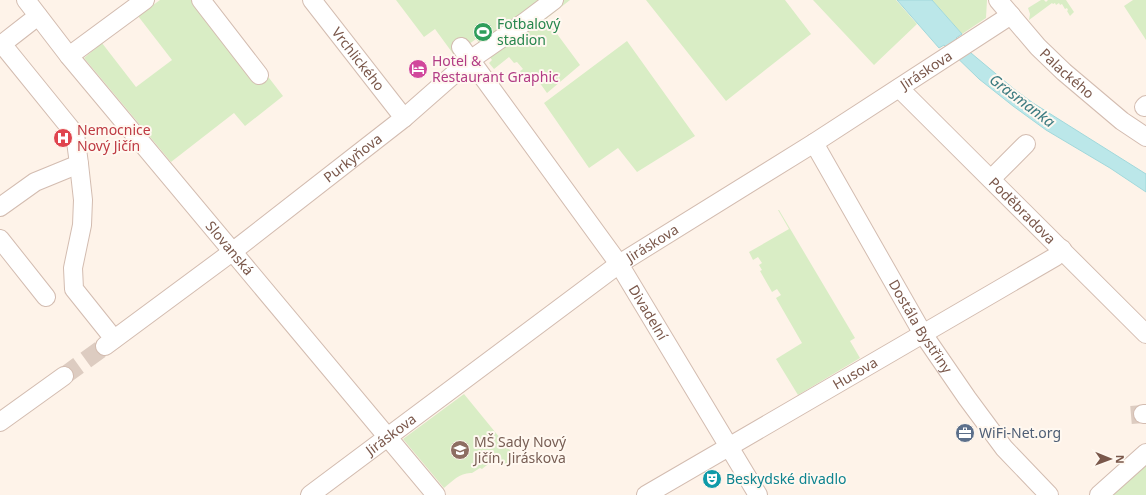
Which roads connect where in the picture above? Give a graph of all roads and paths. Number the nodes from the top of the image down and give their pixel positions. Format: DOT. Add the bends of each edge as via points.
graph roads {
  1 [pos="26,0"];
  2 [pos="145,0"];
  3 [pos="202,0"];
  4 [pos="312,0"];
  5 [pos="554,0"];
  6 [pos="998,0"];
  7 [pos="1011,15"];
  8 [pos="38,16"];
  9 [pos="1,44"];
  10 [pos="466,53"];
  11 [pos="69,56"];
  12 [pos="259,75"];
  13 [pos="900,88"];
  14 [pos="404,118"];
  15 [pos="1146,137"];
  16 [pos="814,143"];
  17 [pos="1026,144"];
  18 [pos="79,164"];
  19 [pos="991,179"];
  20 [pos="0,207"];
  21 [pos="0,239"];
  22 [pos="1062,249"];
  23 [pos="232,252"];
  24 [pos="620,264"];
  25 [pos="46,297"];
  26 [pos="923,334"];
  27 [pos="1146,334"];
  28 [pos="64,376"];
  29 [pos="0,422"];
  30 [pos="388,437"];
  31 [pos="729,446"];
  32 [pos="1146,453"];
  33 [pos="310,495"];
  34 [pos="436,495"];
  35 [pos="646,495"];
  36 [pos="758,495"];
  37 [pos="1049,495"];
  38 [pos="1099,495"];
  1 -- 8 [label="street, Slovanská"];
  2 -- 11 [label="street"];
  3 -- 12 [label="street"];
  4 -- 14 [label="street, Vrchlického"];
  5 -- 10 [label="street, Purkyňova" via="525,22"];
  6 -- 7 [label="street, Palackého"];
  7 -- 13 [label="street, Jiráskova"];
  7 -- 15 [label="street, Palackého" via="1038,47 1064,72 1122,121"];
  8 -- 9 [label="street"];
  8 -- 11 [label="street, Slovanská"];
  9 -- 18 [label="street" via="75,134"];
  10 -- 14 [label="street, Purkyňova"];
  10 -- 24 [label="street, Divadelní"];
  11 -- 23 [label="street, Slovanská"];
  13 -- 16 [label="street, Jiráskova"];
  13 -- 19 [label="street, Poděbradova"];
  14 -- 23 [label="street, Purkyňova"];
  16 -- 24 [label="street, Jiráskova"];
  16 -- 26 [label="street, Dostála Bystřiny"];
  17 -- 19 [label="street"];
  18 -- 20 [label="street" via="36,182"];
  18 -- 23 [label="street, Purkyňova" via="83,200 82,225 73,268 74,289 109,342"];
  19 -- 22 [label="street, Poděbradova"];
  21 -- 25 [label="street"];
  22 -- 26 [label="street, Husova" via="1055,257"];
  22 -- 27 [label="street, Poděbradova"];
  23 -- 30 [label="street, Slovanská"];
  24 -- 30 [label="street, Jiráskova"];
  24 -- 31 [label="street, Divadelní"];
  26 -- 31 [label="street, Husova"];
  26 -- 37 [label="street, Dostála Bystřiny" via="1004,448"];
  28 -- 29 [label="street"];
  30 -- 33 [label="street, Jiráskova"];
  30 -- 34 [label="street, Slovanská"];
  31 -- 35 [label="street, Husova"];
  31 -- 36 [label="street, Divadelní"];
  32 -- 38 [label="street"];
}
